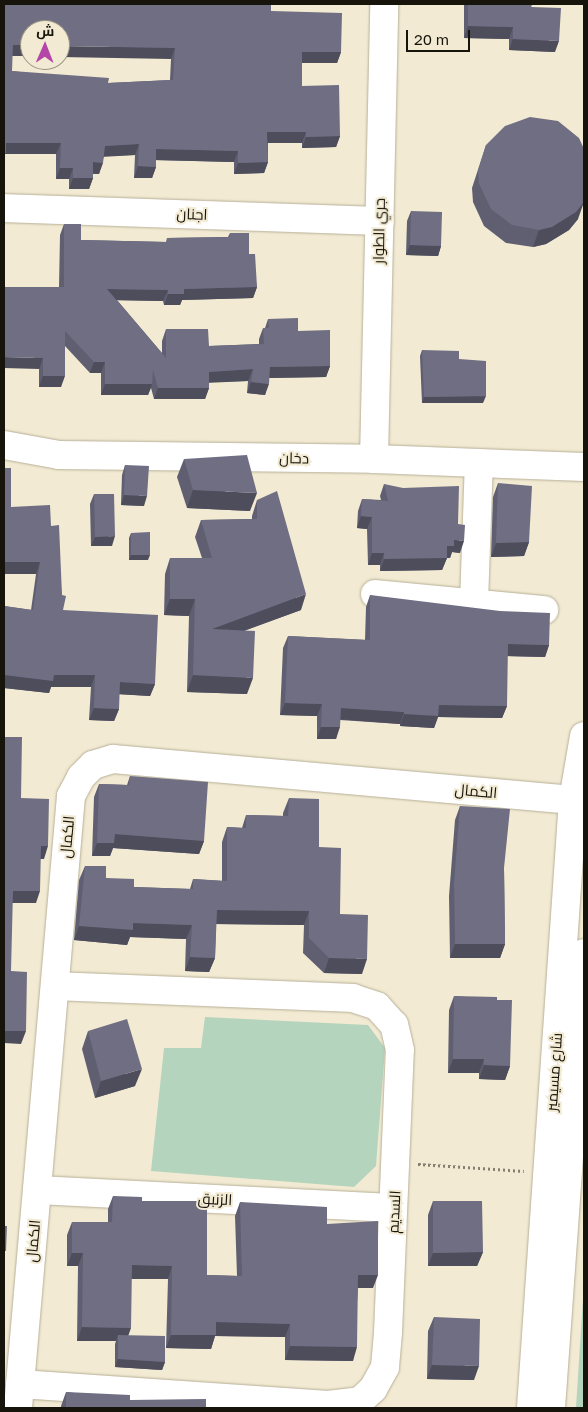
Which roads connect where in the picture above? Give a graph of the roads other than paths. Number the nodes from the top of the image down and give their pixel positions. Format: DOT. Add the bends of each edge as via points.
graph roads {
  1 [pos="384,4"];
  2 [pos="4,208"];
  3 [pos="380,221"];
  4 [pos="4,445"];
  5 [pos="374,458"];
  6 [pos="479,462"];
  7 [pos="584,466"];
  8 [pos="375,594"];
  9 [pos="474,603"];
  10 [pos="544,610"];
  11 [pos="584,736"];
  12 [pos="579,800"];
  13 [pos="584,953"];
  14 [pos="54,986"];
  15 [pos="554,1183"];
  16 [pos="37,1190"];
  17 [pos="393,1208"];
  18 [pos="19,1396"];
  19 [pos="531,1408"];
  20 [pos="552,1408"];
  1 -- 3 [label="street, جري الطوار"];
  2 -- 3 [label="street, اجنان"];
  3 -- 5 [label="street, جري الطوار"];
  4 -- 5 [label="street, دخان" via="20,451 59,455"];
  5 -- 6 [label="street, دخان"];
  6 -- 7 [label="street, دخان"];
  6 -- 9 [label="street"];
  8 -- 9 [label="street"];
  9 -- 10 [label="street"];
  11 -- 12 [label="street, شارع مسيمير"];
  12 -- 14 [label="street, الكمال" via="133,760 112,759 93,765 71,796"];
  12 -- 15 [label="street, شارع مسيمير"];
  13 -- 15 [label="street, شارع مسيمير"];
  14 -- 16 [label="street, الكمال"];
  14 -- 17 [label="street, السديم" via="353,998 377,1006 394,1025 400,1050"];
  15 -- 19 [label="street, شارع مسيمير"];
  15 -- 20 [label="street, شارع مسيمير"];
  16 -- 17 [label="street, الزنبق"];
  16 -- 18 [label="street, الكمال"];
  17 -- 18 [label="street, السديم" via="385,1367 373,1389 360,1401 328,1405"];
}
